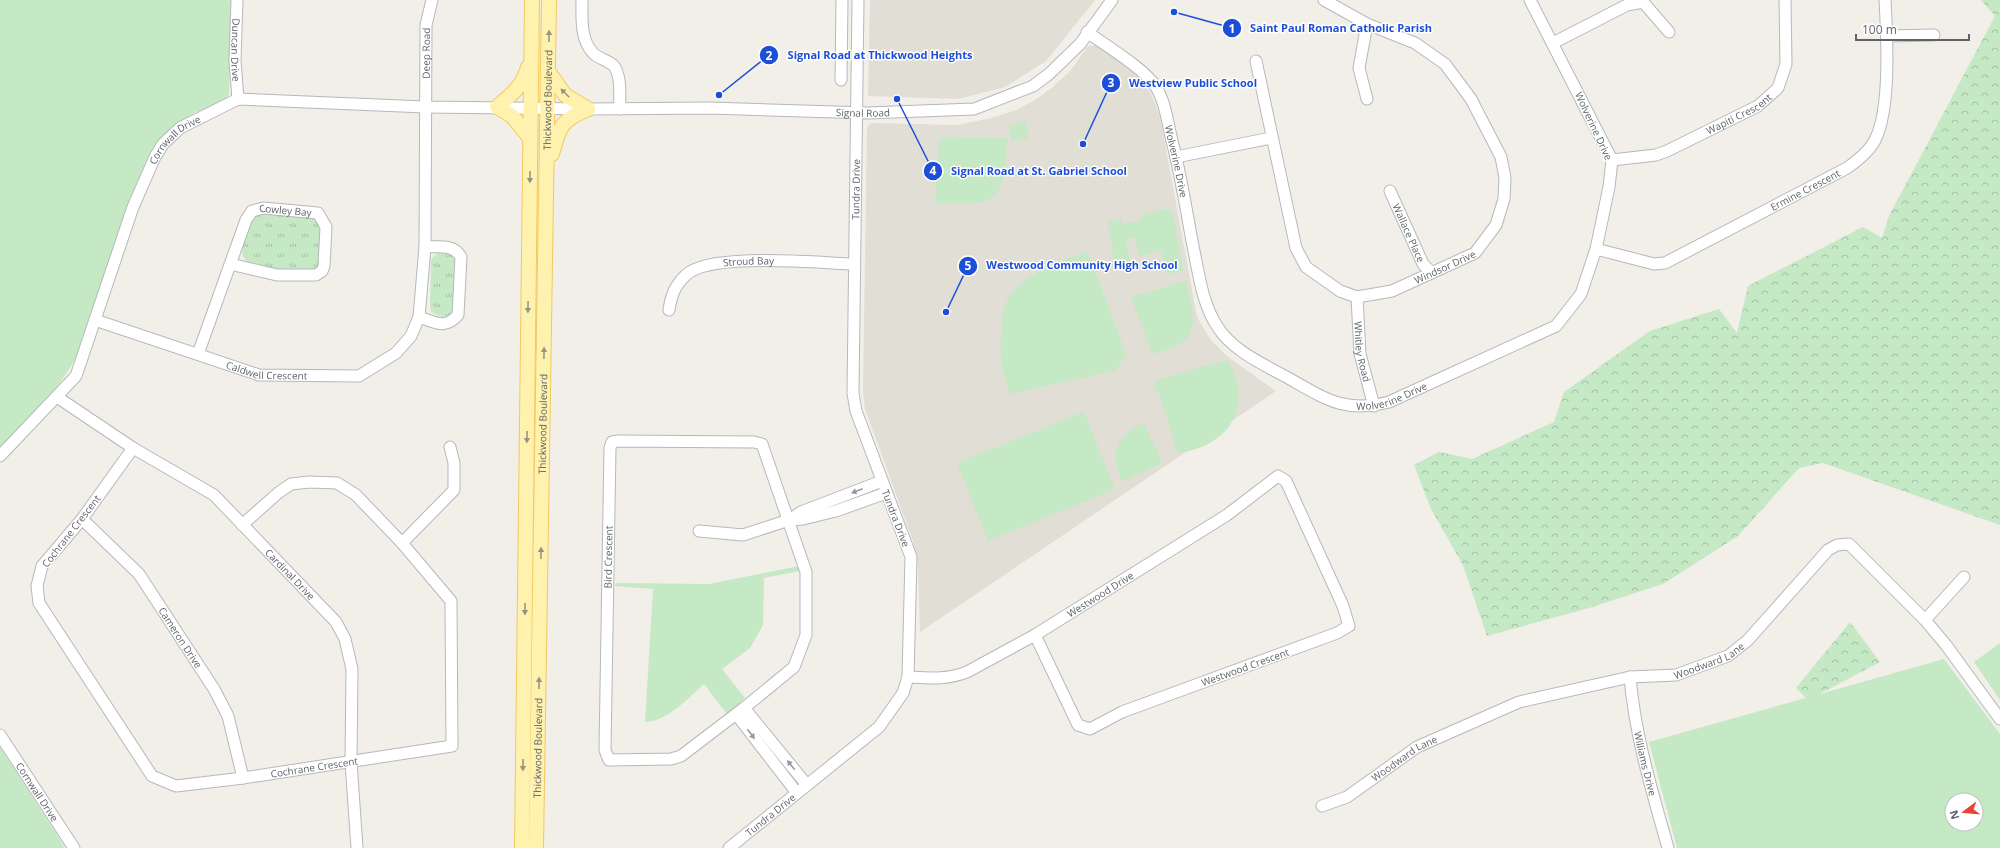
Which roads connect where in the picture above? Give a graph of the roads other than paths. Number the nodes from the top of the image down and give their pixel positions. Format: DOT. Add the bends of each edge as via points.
graph roads {
  1 [pos="237,0"];
  2 [pos="432,0"];
  3 [pos="532,0"];
  4 [pos="549,0"];
  5 [pos="582,0"];
  6 [pos="842,0"];
  7 [pos="858,0"];
  8 [pos="1112,0"];
  9 [pos="1324,0"];
  10 [pos="1530,0"];
  11 [pos="1785,0"];
  12 [pos="1885,0"];
  13 [pos="1367,24"];
  14 [pos="842,29"];
  15 [pos="858,29"];
  16 [pos="1087,32"];
  17 [pos="1669,32"];
  18 [pos="1934,35"];
  19 [pos="1887,36"];
  20 [pos="1553,43"];
  21 [pos="531,54"];
  22 [pos="1256,61"];
  23 [pos="548,71"];
  24 [pos="840,80"];
  25 [pos="238,99"];
  26 [pos="1366,99"];
  27 [pos="425,107"];
  28 [pos="498,107"];
  29 [pos="531,108"];
  30 [pos="547,108"];
  31 [pos="588,109"];
  32 [pos="620,109"];
  33 [pos="857,112"];
  34 [pos="530,138"];
  35 [pos="1271,138"];
  36 [pos="1176,157"];
  37 [pos="1612,160"];
  38 [pos="547,171"];
  39 [pos="1390,191"];
  40 [pos="426,247"];
  41 [pos="1596,249"];
  42 [pos="230,264"];
  43 [pos="854,264"];
  44 [pos="1431,272"];
  45 [pos="1357,297"];
  46 [pos="669,310"];
  47 [pos="419,317"];
  48 [pos="95,320"];
  49 [pos="198,354"];
  50 [pos="57,398"];
  51 [pos="1374,406"];
  52 [pos="450,447"];
  53 [pos="133,448"];
  54 [pos="0,456"];
  55 [pos="1278,476"];
  56 [pos="882,482"];
  57 [pos="886,493"];
  58 [pos="832,501"];
  59 [pos="836,511"];
  60 [pos="82,519"];
  61 [pos="789,520"];
  62 [pos="242,525"];
  63 [pos="699,531"];
  64 [pos="402,543"];
  65 [pos="1964,577"];
  66 [pos="1925,620"];
  67 [pos="1035,635"];
  68 [pos="908,677"];
  69 [pos="1630,677"];
  70 [pos="740,711"];
  71 [pos="2000,719"];
  72 [pos="0,735"];
  73 [pos="775,746"];
  74 [pos="765,753"];
  75 [pos="351,762"];
  76 [pos="243,778"];
  77 [pos="807,785"];
  78 [pos="797,793"];
  79 [pos="1322,806"];
  80 [pos="74,848"];
  81 [pos="357,848"];
  82 [pos="522,848"];
  83 [pos="536,848"];
  84 [pos="729,848"];
  85 [pos="1668,848"];
  1 -- 25 [label="street, Duncan Drive" via="235,61"];
  2 -- 27 [label="street, Deep Road" via="426,25"];
  3 -- 21 [label="main road, Thickwood Boulevard"];
  23 -- 4 [label="main road, Thickwood Boulevard, one-way"];
  5 -- 32 [label="street" via="582,26 586,42 594,54 613,66 618,76"];
  6 -- 14 [label="street"];
  7 -- 15 [label="street, Tundra Drive"];
  8 -- 16 [label="street, Signal Road"];
  9 -- 13 [label="street, Windsor Drive"];
  10 -- 20 [label="street, Wolverine Drive"];
  11 -- 37 [label="street, Wapiti Crescent" via="1786,64 1778,88 1758,106 1667,151 1656,155"];
  12 -- 19 [label="street, Ermine Crescent"];
  13 -- 26 [label="street" via="1359,68"];
  13 -- 44 [label="street, Windsor Drive" via="1415,43 1445,64 1471,99 1501,156 1505,178 1504,199 1496,225 1475,252"];
  14 -- 15 [label="street"];
  14 -- 24 [label="street"];
  15 -- 33 [label="street, Tundra Drive"];
  16 -- 33 [label="street, Signal Road" via="1080,44 1058,67 1033,86 974,109"];
  16 -- 36 [label="street, Wolverine Drive" via="1144,73 1155,86 1162,99"];
  17 -- 20 [label="street" via="1643,2 1627,5"];
  18 -- 19 [label="street"];
  19 -- 41 [label="street, Ermine Crescent" via="1884,114 1874,141 1857,161 1665,263 1654,264"];
  20 -- 37 [label="street, Wolverine Drive"];
  21 -- 28 [label="main road" via="525,79"];
  21 -- 29 [label="main road, Thickwood Boulevard"];
  22 -- 35 [label="street"];
  23 -- 30 [label="main road, Thickwood Boulevard"];
  31 -- 23 [label="main road, one-way" via="565,95"];
  25 -- 27 [label="street, Cornwall Drive"];
  25 -- 48 [label="street, Cornwall Drive" via="180,128 163,144 155,156 133,207"];
  27 -- 28 [label="street, Cornwall Drive"];
  27 -- 40 [label="street, Caldwell Crescent"];
  28 -- 29 [label="street, Cornwall Drive"];
  28 -- 34 [label="main road" via="512,116"];
  29 -- 30 [label="street, Signal Road"];
  29 -- 34 [label="main road, Thickwood Boulevard"];
  30 -- 31 [label="street, Signal Road"];
  30 -- 38 [label="main road, Thickwood Boulevard"];
  31 -- 32 [label="street, Signal Road"];
  31 -- 38 [label="main road" via="570,117 559,128"];
  32 -- 33 [label="street, Signal Road" via="710,108"];
  33 -- 43 [label="street, Tundra Drive"];
  34 -- 82 [label="main road, Thickwood Boulevard, one-way"];
  35 -- 36 [label="street"];
  35 -- 45 [label="street" via="1296,248 1306,267 1340,291"];
  36 -- 51 [label="street, Wolverine Drive" via="1199,279 1217,327 1239,349 1318,396 1342,405"];
  37 -- 41 [label="street, Wolverine Drive"];
  83 -- 38 [label="main road, Thickwood Boulevard, one-way"];
  39 -- 44 [label="street, Wallace Place" via="1423,264"];
  40 -- 47 [label="street, Caldwell Crescent"];
  40 -- 47 [label="street" via="451,247 457,250 461,257 458,315 452,322 444,325"];
  41 -- 51 [label="street, Wolverine Drive" via="1580,294 1556,326 1389,402"];
  42 -- 42 [label="street, Cowley Bay" via="277,275 316,275 324,266 326,227 318,213 263,208 252,211 246,220"];
  42 -- 49 [label="street, Cowley Bay"];
  43 -- 46 [label="street, Stroud Bay" via="726,261 698,267 686,274 672,294"];
  43 -- 56 [label="street, Tundra Drive" via="853,393 856,411"];
  44 -- 45 [label="street, Windsor Drive" via="1392,291"];
  45 -- 51 [label="street, Whitley Road" via="1360,354"];
  47 -- 49 [label="street, Caldwell Crescent" via="411,336 396,353 359,376 259,375"];
  48 -- 49 [label="street, Caldwell Crescent"];
  48 -- 50 [label="street, Cornwall Drive" via="76,376"];
  50 -- 53 [label="street, Cardinal Drive"];
  50 -- 54 [label="street, Cornwall Drive"];
  52 -- 64 [label="street" via="454,463 454,490"];
  53 -- 60 [label="street, Cochrane Crescent"];
  53 -- 62 [label="street, Cardinal Drive" via="214,495"];
  55 -- 67 [label="street, Westwood Drive" via="1227,514"];
  55 -- 67 [label="street, Westwood Crescent" via="1286,481 1343,606 1348,626 1337,633 1122,712 1090,728 1078,725"];
  56 -- 57 [label="street, Tundra Drive"];
  56 -- 58 [label="street, one-way"];
  57 -- 59 [label="street"];
  57 -- 68 [label="street, Tundra Drive" via="911,557"];
  58 -- 59 [label="street"];
  58 -- 61 [label="street" via="801,512"];
  59 -- 61 [label="street"];
  60 -- 76 [label="street, Cameron Drive" via="140,574 214,690 228,716"];
  60 -- 76 [label="street, Cochrane Crescent" via="42,566 36,586 39,602 152,776 176,786"];
  61 -- 63 [label="street" via="743,535"];
  61 -- 70 [label="street, Bird Crescent" via="806,572 806,635 794,667"];
  61 -- 70 [label="street, Bird Crescent" via="762,444 612,442 605,750 609,760 671,759 681,756"];
  62 -- 64 [label="street, Cochrane Crescent" via="291,484 337,483 356,495"];
  62 -- 75 [label="street, Cardinal Drive" via="336,622 345,639 352,669"];
  64 -- 75 [label="street, Cochrane Crescent" via="451,601 452,746"];
  65 -- 66 [label="street"];
  66 -- 69 [label="street, Woodward Lane" via="1849,544 1837,545 1828,550 1748,640 1728,656 1676,675"];
  66 -- 71 [label="street, Woodward Lane"];
  67 -- 68 [label="street, Westwood Drive" via="956,677"];
  68 -- 77 [label="street, Tundra Drive" via="903,693 879,728"];
  69 -- 79 [label="street, Woodward Lane" via="1518,702 1417,747 1347,796"];
  69 -- 85 [label="street, Williams Drive" via="1633,710 1646,771"];
  70 -- 73 [label="street"];
  70 -- 74 [label="street, one-way"];
  72 -- 80 [label="street, Cornwall Drive"];
  73 -- 74 [label="street"];
  77 -- 73 [label="street, one-way"];
  74 -- 78 [label="street"];
  75 -- 76 [label="street, Cochrane Crescent"];
  75 -- 81 [label="street, Cardinal Drive"];
  77 -- 78 [label="street, Tundra Drive"];
  78 -- 84 [label="street, Tundra Drive"];
}
